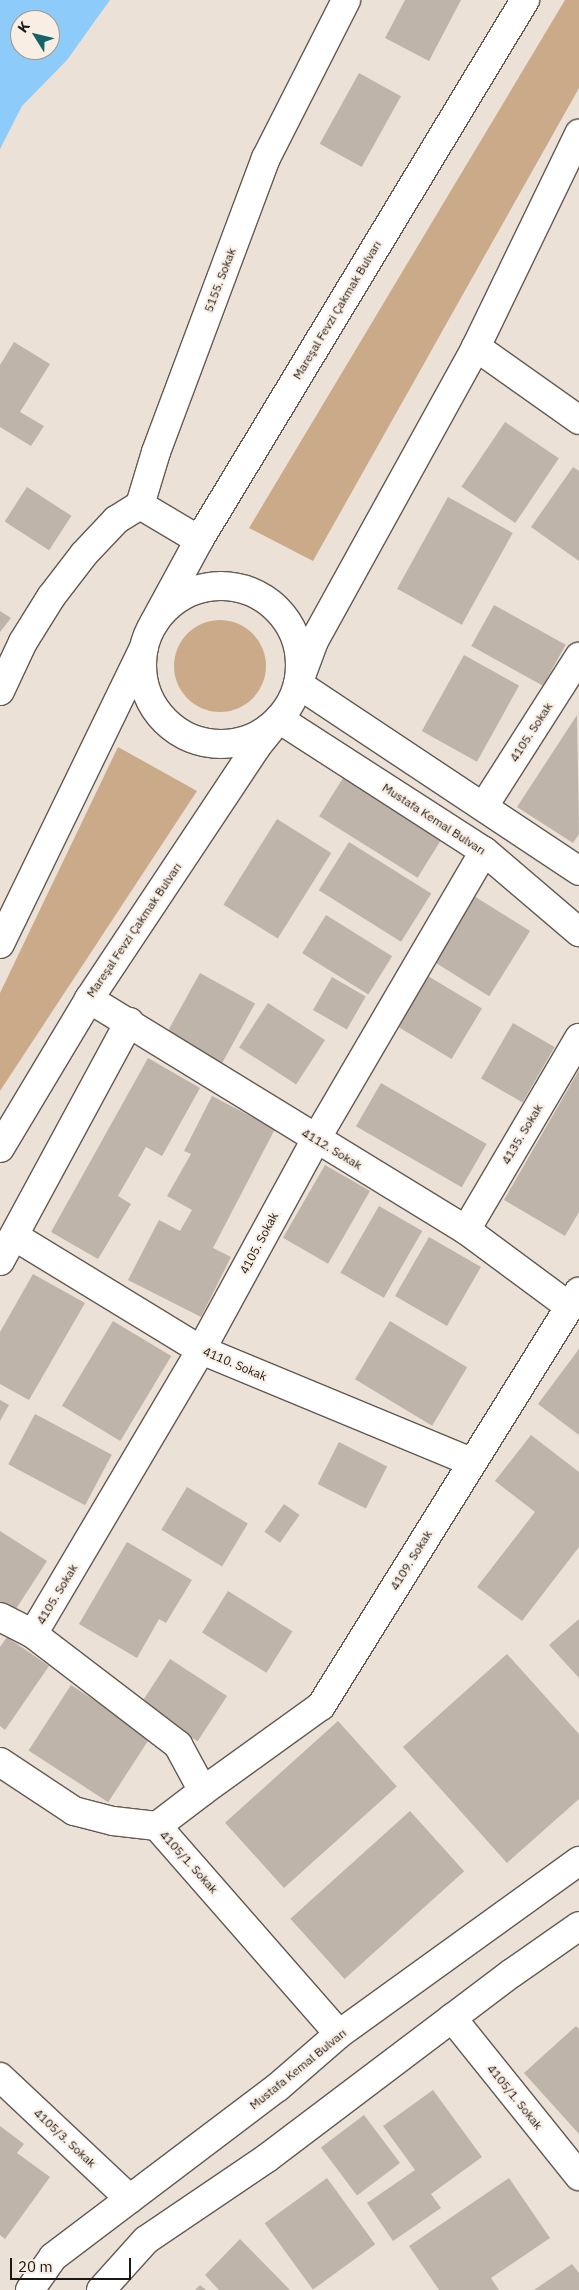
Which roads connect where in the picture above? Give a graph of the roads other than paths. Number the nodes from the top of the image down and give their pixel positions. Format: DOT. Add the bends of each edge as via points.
graph roads {
  1 [pos="346,0"];
  2 [pos="525,0"];
  3 [pos="579,134"];
  4 [pos="476,347"];
  5 [pos="579,420"];
  6 [pos="140,505"];
  7 [pos="199,540"];
  8 [pos="154,623"];
  9 [pos="144,648"];
  10 [pos="579,657"];
  11 [pos="298,684"];
  12 [pos="0,691"];
  13 [pos="279,719"];
  14 [pos="484,806"];
  15 [pos="484,851"];
  16 [pos="576,867"];
  17 [pos="579,932"];
  18 [pos="0,944"];
  19 [pos="89,999"];
  20 [pos="129,1022"];
  21 [pos="579,1038"];
  22 [pos="316,1139"];
  23 [pos="0,1148"];
  24 [pos="466,1230"];
  25 [pos="14,1236"];
  26 [pos="0,1261"];
  27 [pos="574,1300"];
  28 [pos="201,1350"];
  29 [pos="471,1462"];
  30 [pos="0,1617"];
  31 [pos="33,1634"];
  32 [pos="0,1762"];
  33 [pos="203,1791"];
  34 [pos="156,1826"];
  35 [pos="579,1861"];
  36 [pos="579,1926"];
  37 [pos="452,2018"];
  38 [pos="339,2034"];
  39 [pos="0,2076"];
  40 [pos="579,2176"];
  41 [pos="130,2199"];
  42 [pos="30,2290"];
  43 [pos="101,2290"];
  1 -- 6 [label="main road, 5155. Sokak" via="266,158 156,452"];
  2 -- 7 [label="main road, Mareşal Fevzi Çakmak Bulvarı"];
  3 -- 4 [label="main road"];
  4 -- 5 [label="main road"];
  4 -- 11 [label="main road" via="314,641"];
  6 -- 7 [label="main road"];
  6 -- 12 [label="main road" via="116,520 84,554 51,597 23,642"];
  7 -- 8 [label="main road, Mareşal Fevzi Çakmak Bulvarı"];
  8 -- 9 [label="main road"];
  8 -- 11 [label="main road" via="177,600 191,592 216,586 240,588 263,597 282,614 295,635 300,659"];
  9 -- 13 [label="main road" via="142,671 158,713 175,729 194,740 217,744 240,742 261,733"];
  9 -- 18 [label="main road"];
  10 -- 14 [label="main road, 4105. Sokak"];
  11 -- 13 [label="main road" via="291,703"];
  11 -- 14 [label="main road"];
  13 -- 15 [label="main road, Mustafa Kemal Bulvarı"];
  13 -- 19 [label="main road, Mareşal Fevzi Çakmak Bulvarı" via="257,746"];
  14 -- 16 [label="main road"];
  15 -- 17 [label="main road, Mustafa Kemal Bulvarı"];
  15 -- 22 [label="main road, 4105. Sokak"];
  19 -- 20 [label="main road, 4112. Sokak"];
  19 -- 23 [label="main road, Mareşal Fevzi Çakmak Bulvarı"];
  20 -- 22 [label="main road, 4112. Sokak"];
  20 -- 25 [label="main road"];
  21 -- 24 [label="main road, 4135. Sokak"];
  22 -- 24 [label="main road, 4112. Sokak"];
  22 -- 28 [label="main road, 4105. Sokak"];
  24 -- 27 [label="main road, 4112. Sokak"];
  25 -- 26 [label="main road"];
  25 -- 28 [label="main road, 4110. Sokak"];
  27 -- 29 [label="main road, 4109. Sokak"];
  28 -- 29 [label="main road, 4110. Sokak"];
  28 -- 31 [label="main road, 4105. Sokak"];
  29 -- 33 [label="main road, 4109. Sokak" via="321,1706"];
  30 -- 31 [label="main road"];
  31 -- 33 [label="main road" via="178,1746"];
  32 -- 34 [label="main road" via="74,1811 113,1821"];
  33 -- 34 [label="main road, 4105/1. Sokak"];
  34 -- 38 [label="main road, 4105/1. Sokak"];
  35 -- 38 [label="main road, Mustafa Kemal Bulvarı"];
  36 -- 37 [label="main road"];
  37 -- 40 [label="main road, 4105/1. Sokak"];
  37 -- 43 [label="main road" via="267,2158 146,2240"];
  38 -- 41 [label="main road, Mustafa Kemal Bulvarı" via="278,2087"];
  39 -- 41 [label="main road, 4105/3. Sokak"];
  41 -- 42 [label="main road, Mustafa Kemal Bulvarı" via="52,2256"];
}
